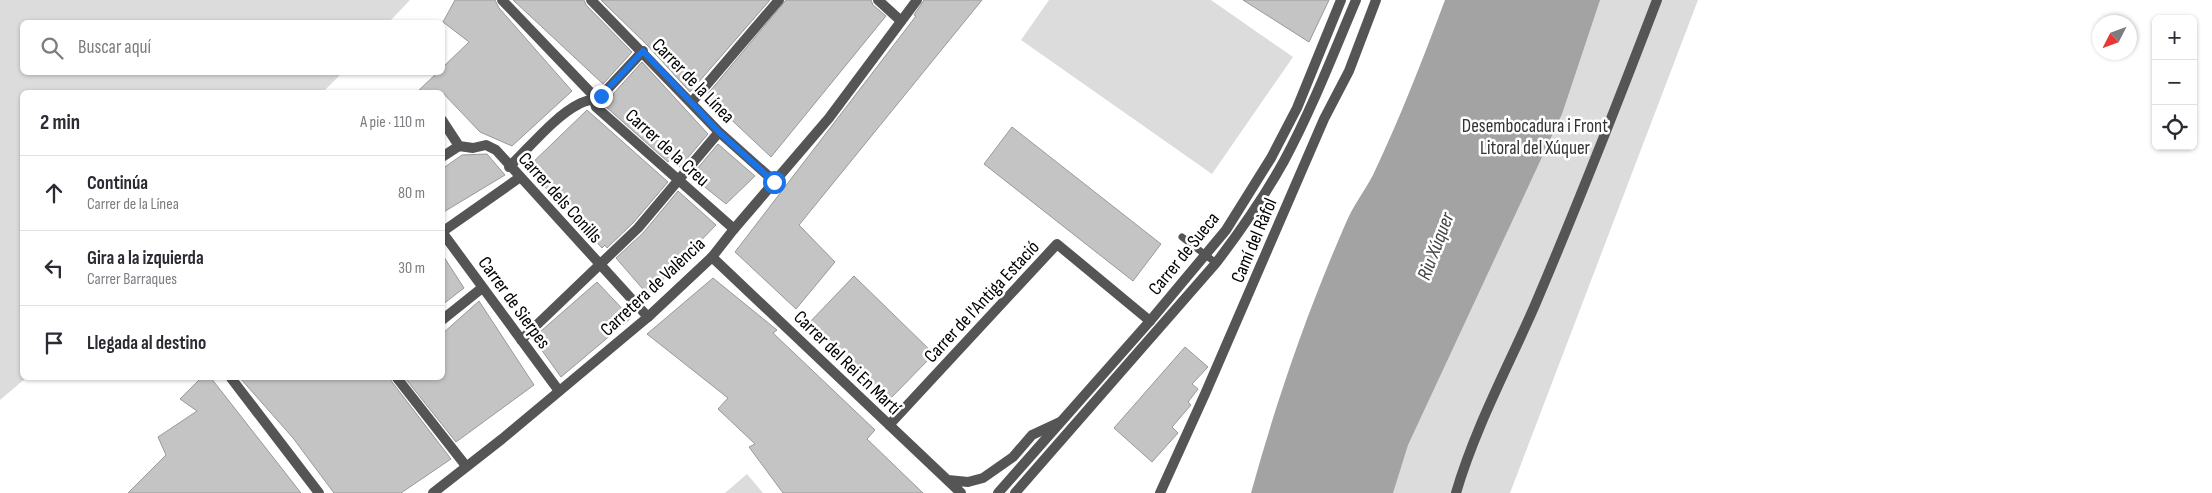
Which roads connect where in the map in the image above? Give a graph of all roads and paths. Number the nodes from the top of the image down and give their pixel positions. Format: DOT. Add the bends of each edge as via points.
graph roads {
  1 [pos="502,0"];
  2 [pos="591,0"];
  3 [pos="779,0"];
  4 [pos="878,0"];
  5 [pos="917,0"];
  6 [pos="1341,0"];
  7 [pos="1356,0"];
  8 [pos="1376,0"];
  9 [pos="1657,0"];
  10 [pos="902,21"];
  11 [pos="643,51"];
  12 [pos="594,100"];
  13 [pos="691,102"];
  14 [pos="445,125"];
  15 [pos="719,132"];
  16 [pos="459,146"];
  17 [pos="445,155"];
  18 [pos="509,166"];
  19 [pos="519,178"];
  20 [pos="680,181"];
  21 [pos="774,182"];
  22 [pos="734,229"];
  23 [pos="445,230"];
  24 [pos="445,236"];
  25 [pos="1182,237"];
  26 [pos="1206,254"];
  27 [pos="712,257"];
  28 [pos="1216,263"];
  29 [pos="600,265"];
  30 [pos="482,288"];
  31 [pos="648,317"];
  32 [pos="445,318"];
  33 [pos="1150,321"];
  34 [pos="521,340"];
  35 [pos="234,380"];
  36 [pos="399,380"];
  37 [pos="559,391"];
  38 [pos="1060,422"];
  39 [pos="889,425"];
  40 [pos="466,466"];
  41 [pos="948,480"];
  42 [pos="319,493"];
  43 [pos="433,493"];
  44 [pos="961,493"];
  45 [pos="998,493"];
  46 [pos="1015,493"];
  47 [pos="1160,493"];
  48 [pos="1456,493"];
  1 -- 12 [label="street, Carrer de la Creu" via="592,94"];
  2 -- 11 [label="street, Carrer de la Línea"];
  3 -- 13 [label="street"];
  4 -- 10 [label="street"];
  5 -- 10 [label="street, Carretera de València"];
  6 -- 26 [label="street, Carrer de Sueca" via="1297,108 1271,158 1226,230"];
  7 -- 28 [label="street, Carrer de Sueca" via="1284,161 1246,224"];
  8 -- 47 [label="street, Camí del Ràfol" via="1349,71 1324,119"];
  9 -- 48 [label="street" via="1569,226 1501,377"];
  10 -- 21 [label="street, Carretera de València" via="829,118"];
  11 -- 12 [label="street"];
  11 -- 13 [label="street, Carrer de la Línea"];
  12 -- 18 [label="street" via="580,103 565,114"];
  12 -- 20 [label="street, Carrer de la Creu" via="596,107"];
  13 -- 15 [label="street, Carrer de la Línea"];
  14 -- 16 [label="street"];
  15 -- 20 [label="street"];
  15 -- 21 [label="street, Carrer de la Línea"];
  16 -- 17 [label="street"];
  16 -- 18 [label="street, Carrer dels Conills" via="473,148 486,145 496,150"];
  18 -- 19 [label="street, Carrer dels Conills"];
  19 -- 23 [label="street"];
  19 -- 29 [label="street, Carrer dels Conills"];
  20 -- 22 [label="street, Carrer de la Creu"];
  20 -- 29 [label="street"];
  21 -- 22 [label="street, Carretera de València"];
  22 -- 27 [label="street, Carretera de València"];
  24 -- 30 [label="street, Carrer de Sierpes"];
  25 -- 26 [label="lane"];
  26 -- 28 [label="lane"];
  26 -- 33 [label="street, Carrer de Sueca"];
  27 -- 31 [label="street, Carretera de València"];
  27 -- 39 [label="street, Carrer del Rei En Martí"];
  28 -- 46 [label="street, Carrer de Sueca"];
  29 -- 31 [label="street, Carrer dels Conills"];
  29 -- 34 [label="street"];
  30 -- 32 [label="street"];
  30 -- 34 [label="street, Carrer de Sierpes"];
  31 -- 37 [label="street, Carretera de València"];
  33 -- 38 [label="street, Carrer de Sueca"];
  33 -- 39 [label="street, Carrer de l'Antiga Estació" via="1057,244"];
  34 -- 37 [label="street, Carrer de Sierpes"];
  35 -- 42 [label="street"];
  36 -- 40 [label="street"];
  37 -- 40 [label="street, Carretera de València"];
  38 -- 41 [label="street" via="1032,435 1013,457 983,478 968,482"];
  38 -- 45 [label="street, Carrer de Sueca"];
  39 -- 41 [label="street, Carrer del Rei En Martí"];
  40 -- 43 [label="street, Carretera de València"];
  41 -- 44 [label="street, Carrer del Rei En Martí"];
}
